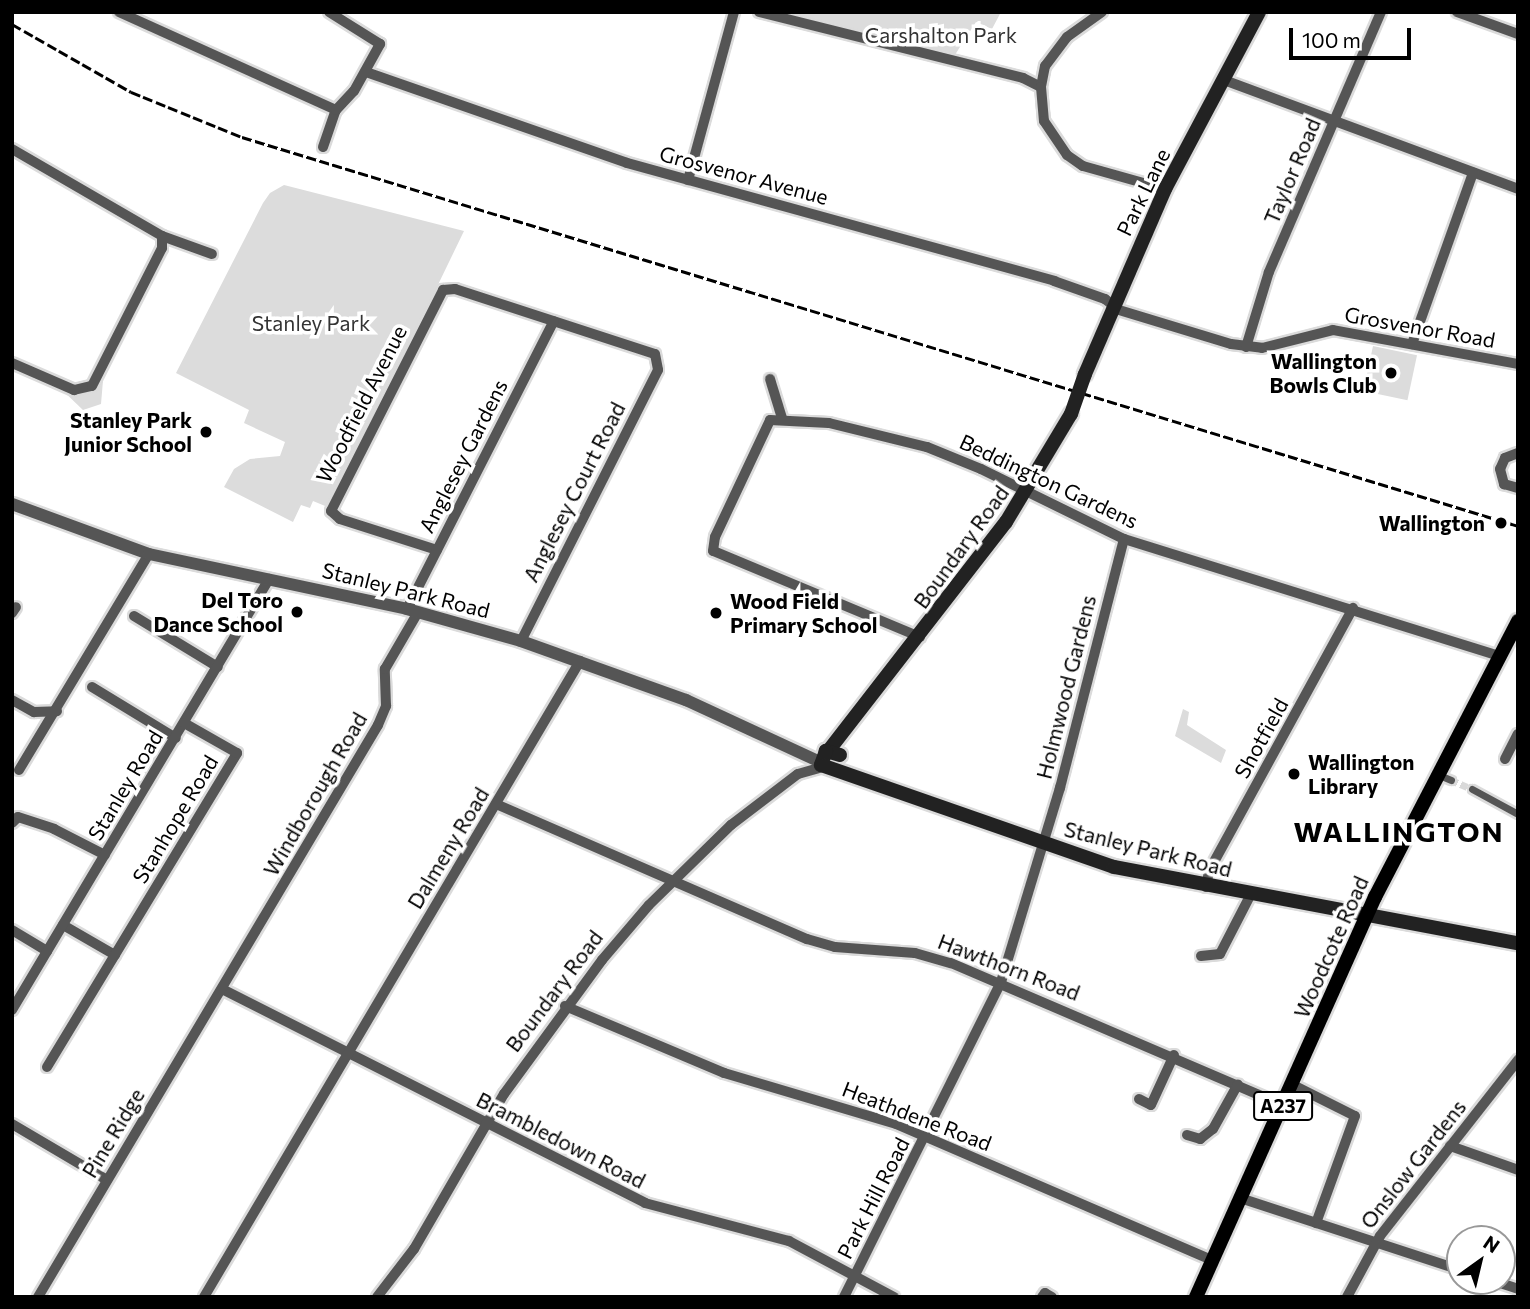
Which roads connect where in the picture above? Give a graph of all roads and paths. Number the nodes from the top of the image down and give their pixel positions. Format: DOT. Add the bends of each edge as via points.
graph roads {
  1 [pos="119,12"];
  2 [pos="329,12"];
  3 [pos="734,12"];
  4 [pos="759,12"];
  5 [pos="1102,12"];
  6 [pos="1259,12"];
  7 [pos="1381,12"];
  8 [pos="1457,12"];
  9 [pos="1518,34"];
  10 [pos="1045,66"];
  11 [pos="366,72"];
  12 [pos="1023,78"];
  13 [pos="1224,80"];
  14 [pos="1041,87"];
  15 [pos="336,110"];
  16 [pos="1333,122"];
  17 [pos="323,148"];
  18 [pos="12,149"];
  19 [pos="1473,173"];
  20 [pos="688,180"];
  21 [pos="1165,189"];
  22 [pos="1518,189"];
  23 [pos="162,236"];
  24 [pos="212,254"];
  25 [pos="1114,306"];
  26 [pos="554,321"];
  27 [pos="1412,344"];
  28 [pos="1246,347"];
  29 [pos="12,364"];
  30 [pos="1518,364"];
  31 [pos="770,379"];
  32 [pos="1077,396"];
  33 [pos="782,418"];
  34 [pos="1518,453"];
  35 [pos="1518,488"];
  36 [pos="1028,491"];
  37 [pos="12,504"];
  38 [pos="1124,539"];
  39 [pos="437,550"];
  40 [pos="149,554"];
  41 [pos="269,579"];
  42 [pos="1353,608"];
  43 [pos="413,611"];
  44 [pos="134,616"];
  45 [pos="1518,621"];
  46 [pos="921,638"];
  47 [pos="521,641"];
  48 [pos="1500,656"];
  49 [pos="580,661"];
  50 [pos="218,667"];
  51 [pos="92,687"];
  52 [pos="12,700"];
  53 [pos="57,711"];
  54 [pos="34,712"];
  55 [pos="184,723"];
  56 [pos="42,733"];
  57 [pos="1518,734"];
  58 [pos="176,738"];
  59 [pos="1505,759"];
  60 [pos="830,760"];
  61 [pos="19,770"];
  62 [pos="1472,789"];
  63 [pos="496,804"];
  64 [pos="1518,814"];
  65 [pos="12,823"];
  66 [pos="1044,844"];
  67 [pos="105,855"];
  68 [pos="674,879"];
  69 [pos="1206,887"];
  70 [pos="1250,896"];
  71 [pos="1368,914"];
  72 [pos="63,925"];
  73 [pos="12,930"];
  74 [pos="1518,943"];
  75 [pos="47,951"];
  76 [pos="115,955"];
  77 [pos="1201,956"];
  78 [pos="1001,982"];
  79 [pos="222,989"];
  80 [pos="565,1006"];
  81 [pos="12,1010"];
  82 [pos="348,1054"];
  83 [pos="1174,1055"];
  84 [pos="1518,1060"];
  85 [pos="47,1067"];
  86 [pos="1238,1084"];
  87 [pos="1293,1085"];
  88 [pos="1139,1099"];
  89 [pos="1283,1105"];
  90 [pos="485,1123"];
  91 [pos="12,1124"];
  92 [pos="1187,1135"];
  93 [pos="925,1138"];
  94 [pos="1450,1146"];
  95 [pos="1518,1170"];
  96 [pos="107,1180"];
  97 [pos="1240,1198"];
  98 [pos="1316,1223"];
  99 [pos="1376,1242"];
  100 [pos="1212,1260"];
  101 [pos="1446,1265"];
  102 [pos="856,1276"];
  103 [pos="38,1297"];
  104 [pos="204,1297"];
  105 [pos="377,1297"];
  106 [pos="844,1297"];
  107 [pos="894,1297"];
  108 [pos="1042,1297"];
  109 [pos="1052,1297"];
  110 [pos="1196,1297"];
  111 [pos="1347,1297"];
  1 -- 15 [label="street"];
  2 -- 11 [label="street" via="380,44"];
  3 -- 20 [label="street"];
  4 -- 12 [label="street"];
  5 -- 10 [label="street" via="1067,37"];
  6 -- 13 [label="main road, Park Lane"];
  7 -- 16 [label="street, Taylor Road"];
  8 -- 9 [label="street"];
  10 -- 12 [label="street"];
  10 -- 14 [label="street"];
  11 -- 15 [label="street"];
  11 -- 20 [label="street, Grosvenor Avenue"];
  12 -- 14 [label="street"];
  13 -- 16 [label="street"];
  13 -- 21 [label="main road, Park Lane"];
  14 -- 21 [label="street" via="1044,121 1067,155 1114,178"];
  15 -- 17 [label="street"];
  16 -- 19 [label="street"];
  16 -- 28 [label="street, Taylor Road" via="1269,272"];
  18 -- 23 [label="street"];
  19 -- 22 [label="street"];
  19 -- 27 [label="street"];
  20 -- 25 [label="street, Grosvenor Avenue" via="1054,281"];
  21 -- 25 [label="main road, Park Lane"];
  23 -- 24 [label="street"];
  23 -- 29 [label="street" via="162,248 92,386 74,390"];
  25 -- 28 [label="street, Grosvenor Road"];
  25 -- 32 [label="main road, Park Lane, bridge"];
  26 -- 39 [label="street, Anglesey Gardens"];
  26 -- 39 [label="street, Woodfield Avenue" via="455,289 443,290 331,511 340,519"];
  26 -- 47 [label="street, Anglesey Court Road" via="652,352 659,360"];
  27 -- 28 [label="street, Grosvenor Road" via="1326,330 1271,346"];
  27 -- 30 [label="street, Grosvenor Road"];
  31 -- 33 [label="street"];
  32 -- 36 [label="main road, Boundary Road, bridge"];
  33 -- 36 [label="street, Beddington Gardens" via="829,423 918,444"];
  33 -- 46 [label="street" via="767,424 715,537 713,551"];
  34 -- 35 [label="street" via="1502,461 1500,472 1504,484"];
  36 -- 38 [label="street, Beddington Gardens"];
  36 -- 46 [label="main road, Boundary Road"];
  37 -- 40 [label="street, Stanley Park Road"];
  38 -- 42 [label="street, Beddington Gardens"];
  38 -- 66 [label="street, Holmwood Gardens"];
  39 -- 43 [label="street, Anglesey Gardens"];
  40 -- 41 [label="street, Stanley Park Road"];
  40 -- 53 [label="street"];
  41 -- 43 [label="street, Stanley Park Road"];
  41 -- 50 [label="street, Stanley Road"];
  42 -- 48 [label="street, Beddington Gardens"];
  42 -- 69 [label="street, Shotfield" via="1213,864"];
  43 -- 47 [label="street, Stanley Park Road"];
  43 -- 79 [label="street, Windborough Road" via="385,669 384,715"];
  44 -- 50 [label="street"];
  45 -- 48 [label="main road, Woodcote Road / A237"];
  46 -- 60 [label="main road, Boundary Road" via="845,725"];
  47 -- 49 [label="street, Stanley Park Road"];
  48 -- 71 [label="main road, Woodcote Road / A237" via="1445,777"];
  49 -- 60 [label="street, Stanley Park Road"];
  49 -- 63 [label="street, Dalmeny Road"];
  50 -- 55 [label="street, Stanley Road"];
  51 -- 58 [label="street"];
  52 -- 54 [label="street"];
  53 -- 54 [label="street"];
  53 -- 56 [label="street"];
  54 -- 56 [label="street"];
  55 -- 58 [label="street, Stanley Road"];
  55 -- 76 [label="street, Stanhope Road" via="237,753"];
  56 -- 61 [label="street"];
  57 -- 59 [label="street"];
  58 -- 67 [label="street, Stanley Road"];
  60 -- 66 [label="main road, Stanley Park Road" via="884,787"];
  60 -- 68 [label="street, Boundary Road" via="798,774 732,824"];
  62 -- 64 [label="street"];
  63 -- 68 [label="street, Hawthorn Road"];
  63 -- 82 [label="street, Dalmeny Road"];
  65 -- 67 [label="street" via="18,817 54,829"];
  66 -- 69 [label="main road, Stanley Park Road" via="1114,867"];
  66 -- 78 [label="street, Park Hill Road"];
  67 -- 72 [label="street, Stanley Road"];
  68 -- 78 [label="street, Hawthorn Road" via="821,943 915,953"];
  68 -- 80 [label="street, Boundary Road"];
  69 -- 70 [label="main road, Stanley Park Road"];
  70 -- 71 [label="main road, Stanley Park Road"];
  70 -- 77 [label="street" via="1220,954"];
  71 -- 74 [label="main road, Stanley Park Road"];
  71 -- 87 [label="main road, Woodcote Road / A237"];
  72 -- 75 [label="street, Stanley Road"];
  72 -- 76 [label="street"];
  73 -- 75 [label="street"];
  75 -- 81 [label="street, Stanley Road"];
  76 -- 85 [label="street, Stanhope Road"];
  78 -- 83 [label="street, Hawthorn Road"];
  78 -- 93 [label="street, Park Hill Road"];
  79 -- 82 [label="street, Brambledown Road"];
  79 -- 96 [label="street, Pine Ridge"];
  80 -- 90 [label="street, Boundary Road"];
  80 -- 93 [label="street, Heathdene Road" via="723,1073 865,1113"];
  82 -- 90 [label="street, Brambledown Road"];
  82 -- 104 [label="street, Dalmeny Road"];
  83 -- 86 [label="street, Hawthorn Road"];
  83 -- 88 [label="street" via="1152,1105"];
  84 -- 94 [label="street, Onslow Gardens"];
  86 -- 89 [label="street, Hawthorn Road"];
  86 -- 92 [label="street" via="1213,1129 1200,1139"];
  87 -- 89 [label="main road, Woodcote Road / A237"];
  87 -- 98 [label="street" via="1355,1116"];
  89 -- 97 [label="main road, Woodcote Road / A237"];
  90 -- 102 [label="street, Brambledown Road" via="645,1203 776,1236"];
  90 -- 105 [label="street, Boundary Road" via="414,1249"];
  91 -- 96 [label="street"];
  93 -- 100 [label="street, Heathdene Road"];
  93 -- 102 [label="street, Park Hill Road"];
  94 -- 95 [label="street"];
  94 -- 99 [label="street, Onslow Gardens"];
  96 -- 103 [label="street, Pine Ridge"];
  97 -- 98 [label="street"];
  97 -- 100 [label="main road, Woodcote Road / A237"];
  98 -- 99 [label="street"];
  99 -- 101 [label="street"];
  99 -- 111 [label="street, Onslow Gardens"];
  100 -- 110 [label="main road, Woodcote Road / A237"];
  102 -- 106 [label="street, Park Hill Road"];
  102 -- 107 [label="street, Brambledown Road"];
  108 -- 109 [label="street" via="1045,1293"];
}
